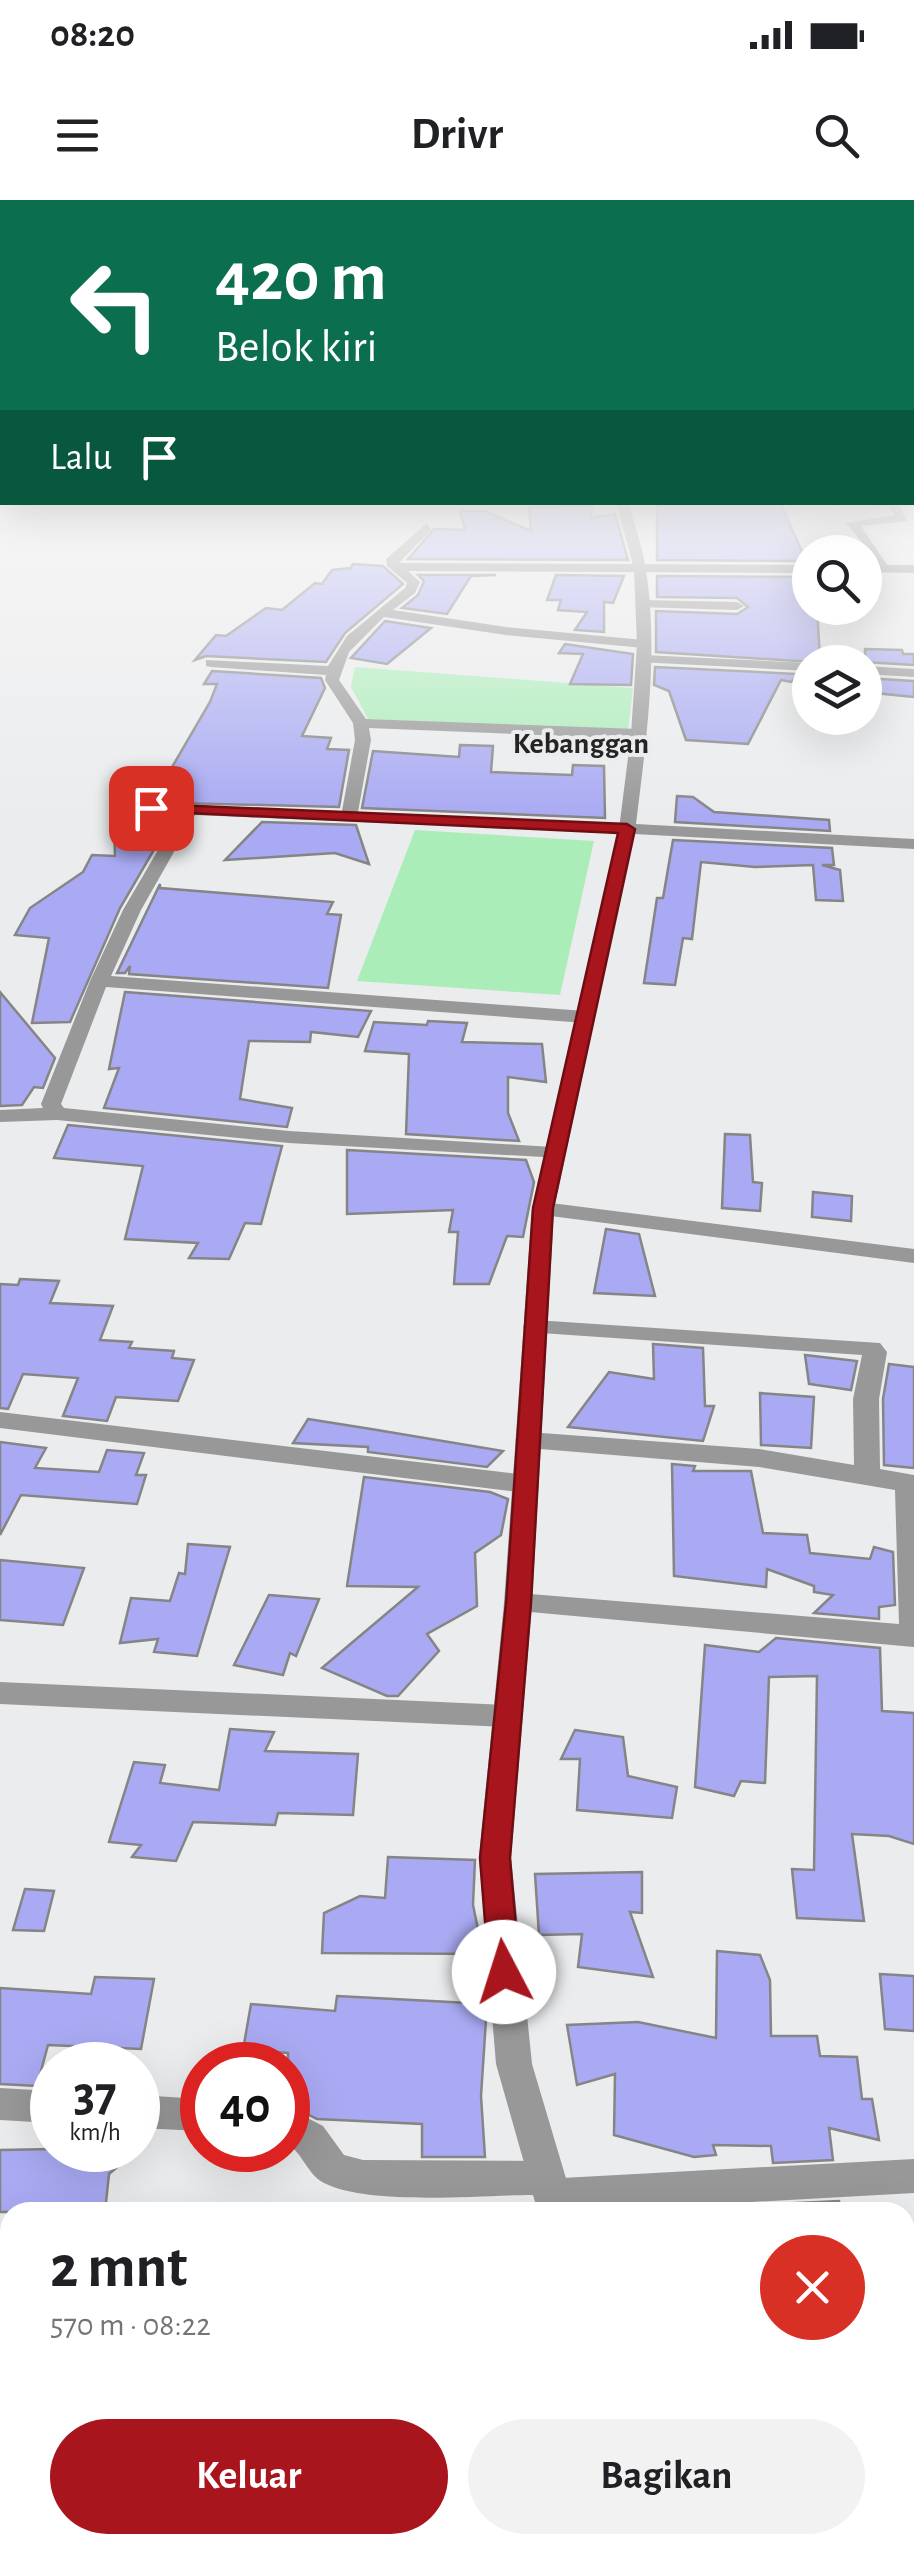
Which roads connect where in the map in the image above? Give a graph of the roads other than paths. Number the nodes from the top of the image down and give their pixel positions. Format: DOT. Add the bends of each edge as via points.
graph roads {
  1 [pos="400,597"];
  2 [pos="642,597"];
  3 [pos="642,604"];
  4 [pos="737,606"];
  5 [pos="384,613"];
  6 [pos="643,652"];
  7 [pos="211,663"];
  8 [pos="792,664"];
  9 [pos="882,671"];
  10 [pos="333,672"];
  11 [pos="914,674"];
  12 [pos="361,723"];
  13 [pos="639,734"];
  14 [pos="151,808"];
  15 [pos="190,810"];
  16 [pos="350,817"];
  17 [pos="627,829"];
  18 [pos="914,844"];
  19 [pos="99,981"];
  20 [pos="585,1017"];
  21 [pos="57,1114"];
  22 [pos="0,1116"];
  23 [pos="552,1153"];
  24 [pos="543,1208"];
  25 [pos="914,1256"];
  26 [pos="536,1327"];
  27 [pos="0,1420"];
  28 [pos="528,1440"];
  29 [pos="868,1474"];
  30 [pos="911,1483"];
  31 [pos="526,1484"];
  32 [pos="518,1603"];
  33 [pos="914,1636"];
  34 [pos="0,1693"];
  35 [pos="506,1716"];
  36 [pos="0,2104"];
  37 [pos="30,2106"];
  38 [pos="310,2138"];
  39 [pos="914,2176"];
  40 [pos="551,2195"];
  1 -- 5 [label="street"];
  2 -- 3 [label="street"];
  3 -- 4 [label="street"];
  3 -- 6 [label="street"];
  5 -- 6 [label="street"];
  5 -- 10 [label="street" via="350,638"];
  6 -- 8 [label="street"];
  6 -- 13 [label="street"];
  7 -- 10 [label="street"];
  9 -- 11 [label="street"];
  10 -- 12 [label="street"];
  12 -- 13 [label="street"];
  12 -- 16 [label="street"];
  13 -- 17 [label="street"];
  14 -- 15 [label="street"];
  15 -- 16 [label="street"];
  15 -- 19 [label="street"];
  16 -- 17 [label="street"];
  17 -- 18 [label="street"];
  17 -- 20 [label="street"];
  19 -- 20 [label="street"];
  19 -- 21 [label="street" via="51,1104"];
  20 -- 23 [label="street"];
  21 -- 22 [label="street"];
  21 -- 23 [label="street"];
  23 -- 24 [label="street"];
  24 -- 25 [label="street"];
  24 -- 26 [label="street"];
  26 -- 28 [label="street"];
  26 -- 29 [label="street" via="870,1348"];
  27 -- 31 [label="street"];
  28 -- 29 [label="street" via="759,1458"];
  28 -- 31 [label="street"];
  29 -- 30 [label="street"];
  30 -- 33 [label="street"];
  31 -- 32 [label="street"];
  32 -- 33 [label="street"];
  32 -- 35 [label="street"];
  34 -- 35 [label="street"];
  35 -- 40 [label="street" via="498,1896 514,2064"];
  36 -- 37 [label="street"];
  38 -- 40 [label="street" via="332,2170"];
  39 -- 40 [label="street"];
}
